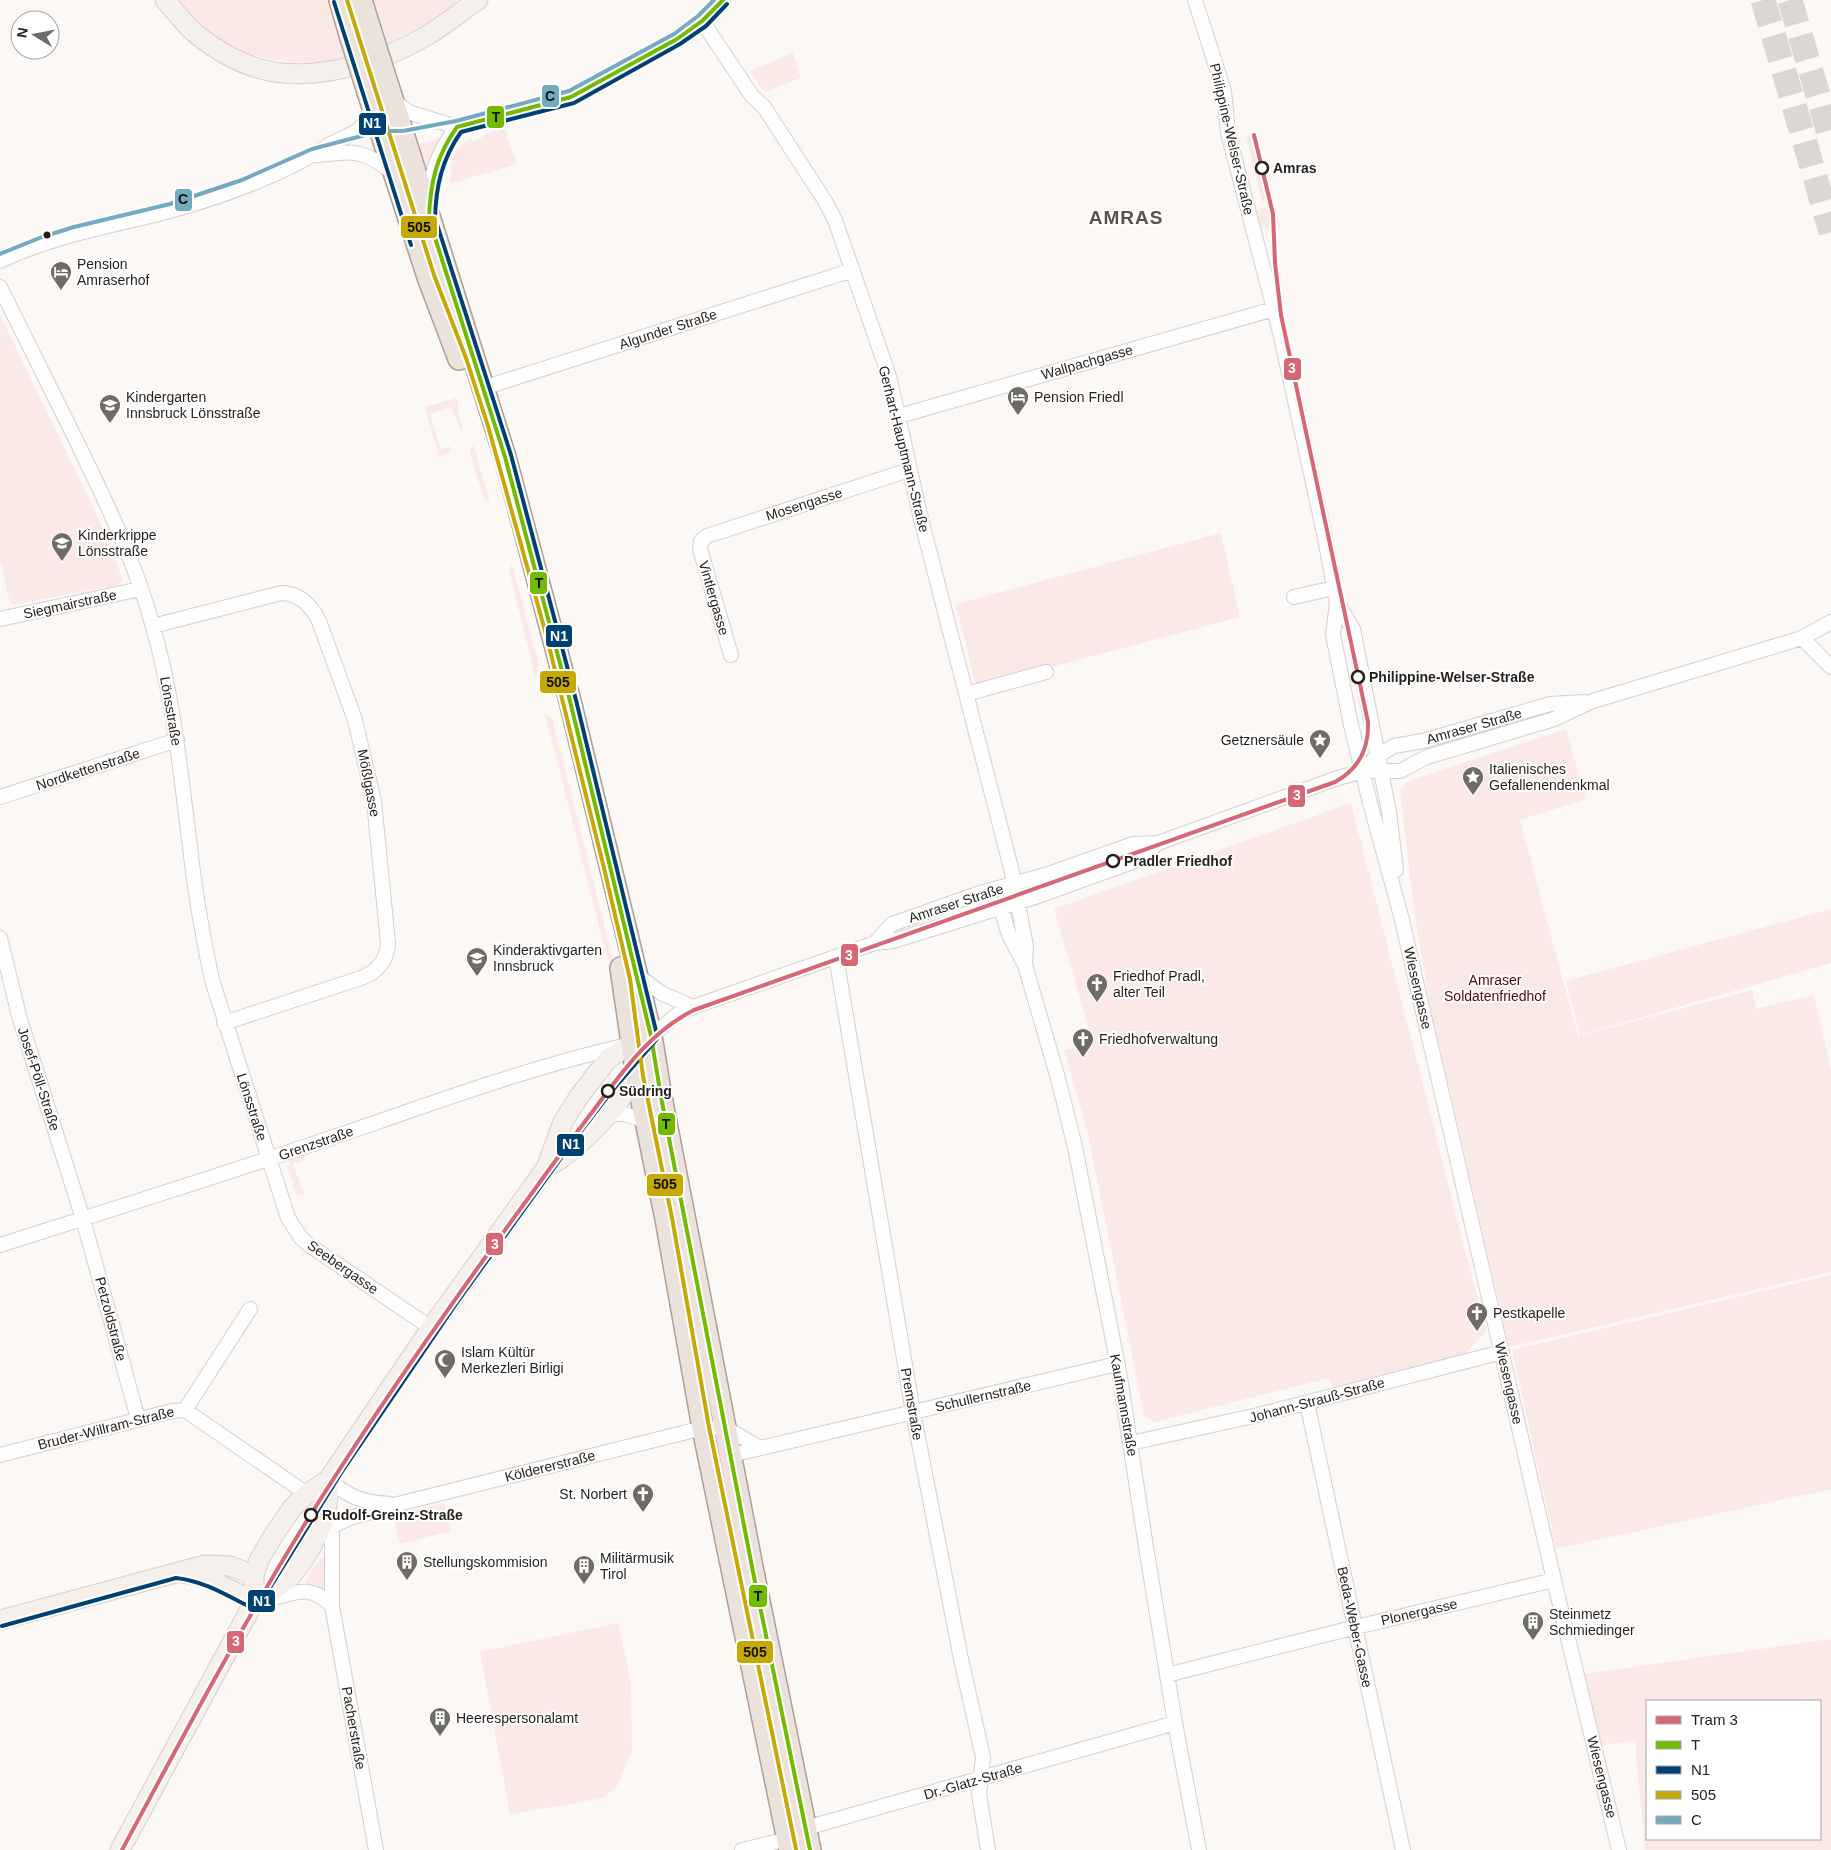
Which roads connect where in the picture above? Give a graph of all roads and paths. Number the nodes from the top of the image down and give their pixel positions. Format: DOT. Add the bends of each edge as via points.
graph roads {
  1 [pos="165,0"];
  2 [pos="340,0"];
  3 [pos="361,0"];
  4 [pos="723,0"];
  5 [pos="1195,0"];
  6 [pos="474,2"];
  7 [pos="702,21"];
  8 [pos="360,32"];
  9 [pos="380,95"];
  10 [pos="457,127"];
  11 [pos="314,155"];
  12 [pos="395,175"];
  13 [pos="429,219"];
  14 [pos="0,261"];
  15 [pos="853,270"];
  16 [pos="0,287"];
  17 [pos="1274,309"];
  18 [pos="482,388"];
  19 [pos="899,416"];
  20 [pos="909,470"];
  21 [pos="701,541"];
  22 [pos="1334,588"];
  23 [pos="140,589"];
  24 [pos="1294,597"];
  25 [pos="1337,602"];
  26 [pos="0,619"];
  27 [pos="1831,622"];
  28 [pos="153,626"];
  29 [pos="1802,638"];
  30 [pos="731,655"];
  31 [pos="1831,667"];
  32 [pos="1046,672"];
  33 [pos="966,694"];
  34 [pos="1593,701"];
  35 [pos="177,740"];
  36 [pos="1378,756"];
  37 [pos="1362,771"];
  38 [pos="1380,771"];
  39 [pos="0,797"];
  40 [pos="1158,842"];
  41 [pos="1014,884"];
  42 [pos="1018,902"];
  43 [pos="1001,908"];
  44 [pos="1401,916"];
  45 [pos="0,938"];
  46 [pos="875,943"];
  47 [pos="836,957"];
  48 [pos="1025,965"];
  49 [pos="637,975"];
  50 [pos="693,1007"];
  51 [pos="224,1022"];
  52 [pos="646,1044"];
  53 [pos="637,1077"];
  54 [pos="607,1116"];
  55 [pos="646,1120"];
  56 [pos="269,1159"];
  57 [pos="546,1168"];
  58 [pos="83,1219"];
  59 [pos="0,1245"];
  60 [pos="250,1309"];
  61 [pos="431,1328"];
  62 [pos="1502,1352"];
  63 [pos="1118,1364"];
  64 [pos="1307,1403"];
  65 [pos="185,1410"];
  66 [pos="913,1412"];
  67 [pos="138,1418"];
  68 [pos="703,1428"];
  69 [pos="726,1428"];
  70 [pos="1131,1443"];
  71 [pos="760,1448"];
  72 [pos="0,1454"];
  73 [pos="731,1455"];
  74 [pos="329,1489"];
  75 [pos="307,1494"];
  76 [pos="398,1504"];
  77 [pos="332,1528"];
  78 [pos="313,1542"];
  79 [pos="175,1572"];
  80 [pos="254,1575"];
  81 [pos="1554,1580"];
  82 [pos="254,1602"];
  83 [pos="332,1606"];
  84 [pos="0,1620"];
  85 [pos="1356,1627"];
  86 [pos="1167,1675"];
  87 [pos="1175,1722"];
  88 [pos="981,1779"];
  89 [pos="780,1803"];
  90 [pos="806,1828"];
  91 [pos="789,1845"];
  92 [pos="120,1850"];
  93 [pos="376,1850"];
  94 [pos="742,1850"];
  95 [pos="810,1850"];
  96 [pos="988,1850"];
  97 [pos="1200,1850"];
  98 [pos="1403,1850"];
  99 [pos="1620,1850"];
  1 -- 6 [label="street" via="195,33 223,53 242,63 291,73 336,70 391,53 428,35"];
  2 -- 8 [label="main road"];
  3 -- 8 [label="main road"];
  4 -- 7 [label="street"];
  5 -- 17 [label="street, Philippine-Welser-Straße" via="1224,91 1228,133"];
  7 -- 10 [label="street" via="650,55 571,97"];
  7 -- 15 [label="street, Gerhart-Hauptmann-Straße" via="752,96 764,107 825,201"];
  8 -- 9 [label="main road, bridge"];
  9 -- 10 [label="street" via="408,112"];
  9 -- 11 [label="street" via="358,130"];
  9 -- 12 [label="main road"];
  9 -- 13 [label="main road"];
  10 -- 13 [label="street" via="443,146 432,173"];
  11 -- 12 [label="street" via="363,154"];
  11 -- 14 [label="street" via="244,186 172,210 76,233"];
  12 -- 52 [label="main road" via="428,278 470,390 518,552 627,998"];
  13 -- 18 [label="main road"];
  15 -- 18 [label="street, Algunder Straße"];
  15 -- 19 [label="street, Gerhart-Hauptmann-Straße"];
  16 -- 23 [label="street, Lönsstraße" via="102,495"];
  17 -- 19 [label="street, Wallpachgasse"];
  17 -- 22 [label="street, Philippine-Welser-Straße"];
  18 -- 49 [label="main road" via="505,457 570,701"];
  19 -- 20 [label="street, Gerhart-Hauptmann-Straße"];
  20 -- 21 [label="street, Mosengasse" via="707,536"];
  20 -- 33 [label="street, Gerhart-Hauptmann-Straße"];
  21 -- 30 [label="street, Vintlergasse" via="700,549"];
  22 -- 24 [label="street"];
  22 -- 25 [label="street, Philippine-Welser-Straße"];
  23 -- 26 [label="street, Siegmairstraße"];
  23 -- 28 [label="street, Lönsstraße"];
  25 -- 36 [label="street, Philippine-Welser-Straße" via="1353,629"];
  25 -- 37 [label="street, Philippine-Welser-Straße" via="1333,635"];
  27 -- 29 [label="street, Amraser Straße"];
  28 -- 35 [label="street, Lönsstraße"];
  28 -- 51 [label="street, Mößlgasse" via="281,593 292,594 306,602 319,621 355,720 374,800 388,942 380,966 360,978"];
  29 -- 31 [label="street"];
  29 -- 34 [label="street, Amraser Straße"];
  32 -- 33 [label="street"];
  33 -- 41 [label="street, Gerhart-Hauptmann-Straße"];
  34 -- 36 [label="street, Amraser Straße" via="1550,704 1423,741 1394,746"];
  34 -- 38 [label="street, Amraser Straße" via="1554,719 1427,757 1400,771"];
  35 -- 39 [label="street, Nordkettenstraße"];
  35 -- 51 [label="street, Lönsstraße" via="204,940"];
  36 -- 37 [label="street, Amraser Straße"];
  36 -- 38 [label="street, Philippine-Welser-Straße"];
  37 -- 38 [label="street, Amraser Straße"];
  37 -- 40 [label="street, Amraser Straße"];
  37 -- 44 [label="street, Wiesengasse"];
  38 -- 44 [label="street, Wiesengasse" via="1389,812"];
  40 -- 41 [label="street, Amraser Straße" via="1133,844"];
  40 -- 42 [label="street, Amraser Straße" via="1138,860"];
  41 -- 42 [label="street, Gerhart-Hauptmann-Straße"];
  41 -- 43 [label="street"];
  41 -- 46 [label="street, Amraser Straße" via="892,924"];
  42 -- 43 [label="street, Amraser Straße"];
  42 -- 48 [label="street, Kaufmannstraße" via="1026,946"];
  43 -- 46 [label="street, Amraser Straße" via="893,942"];
  43 -- 48 [label="street, Kaufmannstraße" via="1009,935"];
  44 -- 62 [label="street, Wiesengasse"];
  45 -- 58 [label="street, Josef-Pöll-Straße" via="19,1016"];
  46 -- 47 [label="street, Amraser Straße"];
  47 -- 50 [label="street, Amraser Straße"];
  47 -- 66 [label="street, Premstraße"];
  48 -- 63 [label="street, Kaufmannstraße" via="1067,1113"];
  49 -- 50 [label="street" via="661,993"];
  49 -- 52 [label="main road"];
  50 -- 52 [label="street, Amraser Straße" via="670,1020"];
  51 -- 56 [label="street, Lönsstraße"];
  52 -- 53 [label="main road"];
  52 -- 56 [label="street, Grenzstraße" via="595,1052 477,1088"];
  52 -- 57 [label="street" via="608,1059 563,1122"];
  52 -- 69 [label="main road" via="661,1097"];
  53 -- 54 [label="street"];
  53 -- 55 [label="main road"];
  54 -- 55 [label="street" via="621,1113"];
  54 -- 57 [label="street" via="580,1145"];
  55 -- 68 [label="main road"];
  56 -- 58 [label="street, Grenzstraße"];
  56 -- 61 [label="street, Seebergasse" via="283,1206 301,1238"];
  57 -- 61 [label="street"];
  58 -- 59 [label="street, Grenzstraße"];
  58 -- 67 [label="street, Petzoldstraße"];
  60 -- 65 [label="street"];
  61 -- 74 [label="street"];
  62 -- 64 [label="street, Johann-Strauß-Straße"];
  62 -- 81 [label="street, Wiesengasse"];
  63 -- 66 [label="street, Schullernstraße"];
  63 -- 70 [label="street, Kaufmannstraße"];
  64 -- 70 [label="street, Johann-Strauß-Straße"];
  64 -- 85 [label="street, Beda-Weber-Gasse"];
  65 -- 67 [label="street, Bruder-Willram-Straße"];
  65 -- 75 [label="street, Bruder-Willram-Straße"];
  66 -- 71 [label="street, Schullernstraße"];
  66 -- 88 [label="street, Premstraße" via="983,1757"];
  67 -- 72 [label="street, Bruder-Willram-Straße"];
  68 -- 69 [label="street, Köldererstraße"];
  68 -- 76 [label="street, Köldererstraße"];
  68 -- 89 [label="main road"];
  69 -- 71 [label="street"];
  69 -- 73 [label="main road"];
  70 -- 86 [label="street, Kaufmannstraße"];
  71 -- 73 [label="street, Schullernstraße"];
  73 -- 90 [label="main road"];
  74 -- 75 [label="street"];
  74 -- 76 [label="street, Köldererstraße" via="361,1501"];
  74 -- 77 [label="street, Pacherstraße"];
  74 -- 78 [label="street" via="322,1524"];
  75 -- 80 [label="street" via="293,1507 275,1533"];
  76 -- 77 [label="street, Köldererstraße" via="350,1518"];
  77 -- 78 [label="street, Köldererstraße"];
  77 -- 83 [label="street, Pacherstraße"];
  78 -- 82 [label="street" via="291,1576"];
  79 -- 80 [label="street" via="212,1564 230,1566"];
  79 -- 82 [label="street" via="212,1580"];
  79 -- 84 [label="street"];
  80 -- 82 [label="street"];
  81 -- 85 [label="street, Plonergasse"];
  81 -- 99 [label="street, Wiesengasse"];
  82 -- 83 [label="street" via="309,1591"];
  82 -- 92 [label="street"];
  83 -- 93 [label="street, Pacherstraße"];
  85 -- 86 [label="street, Plonergasse"];
  85 -- 98 [label="street, Beda-Weber-Gasse"];
  86 -- 87 [label="street, Kaufmannstraße"];
  87 -- 88 [label="street, Dr.-Glatz-Straße"];
  87 -- 97 [label="street, Kaufmannstraße"];
  88 -- 90 [label="street, Dr.-Glatz-Straße"];
  88 -- 96 [label="street, Premstraße" via="979,1794"];
  89 -- 90 [label="street"];
  89 -- 91 [label="main road"];
  90 -- 95 [label="main road"];
  91 -- 94 [label="street"];
}
